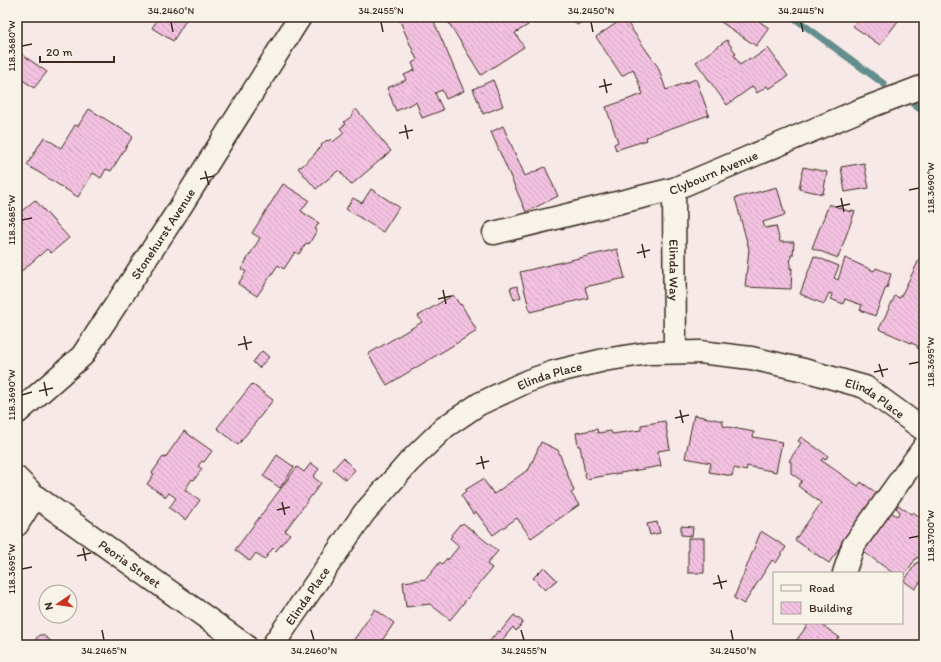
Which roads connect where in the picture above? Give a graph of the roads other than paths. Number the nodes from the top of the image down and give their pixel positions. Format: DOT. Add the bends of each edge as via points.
graph roads {
  1 [pos="300,17"];
  2 [pos="924,86"];
  3 [pos="674,189"];
  4 [pos="494,233"];
  5 [pos="675,351"];
  6 [pos="17,413"];
  7 [pos="924,430"];
  8 [pos="924,447"];
  9 [pos="17,478"];
  10 [pos="35,496"];
  11 [pos="17,526"];
  12 [pos="844,572"];
  13 [pos="245,645"];
  14 [pos="273,645"];
  1 -- 6 [label="street, Stonehurst Avenue" via="181,206 82,356"];
  2 -- 3 [label="street, Clybourn Avenue" via="858,111"];
  3 -- 4 [label="street, Clybourn Avenue"];
  3 -- 5 [label="street, Elinda Way"];
  5 -- 7 [label="street, Elinda Place" via="751,358 865,387"];
  5 -- 14 [label="street, Elinda Place" via="604,360 554,372 479,404 445,427 409,462 364,513"];
  8 -- 12 [label="street" via="853,546"];
  9 -- 10 [label="street, Peoria Street"];
  10 -- 11 [label="street"];
  10 -- 13 [label="street, Peoria Street"];
}
